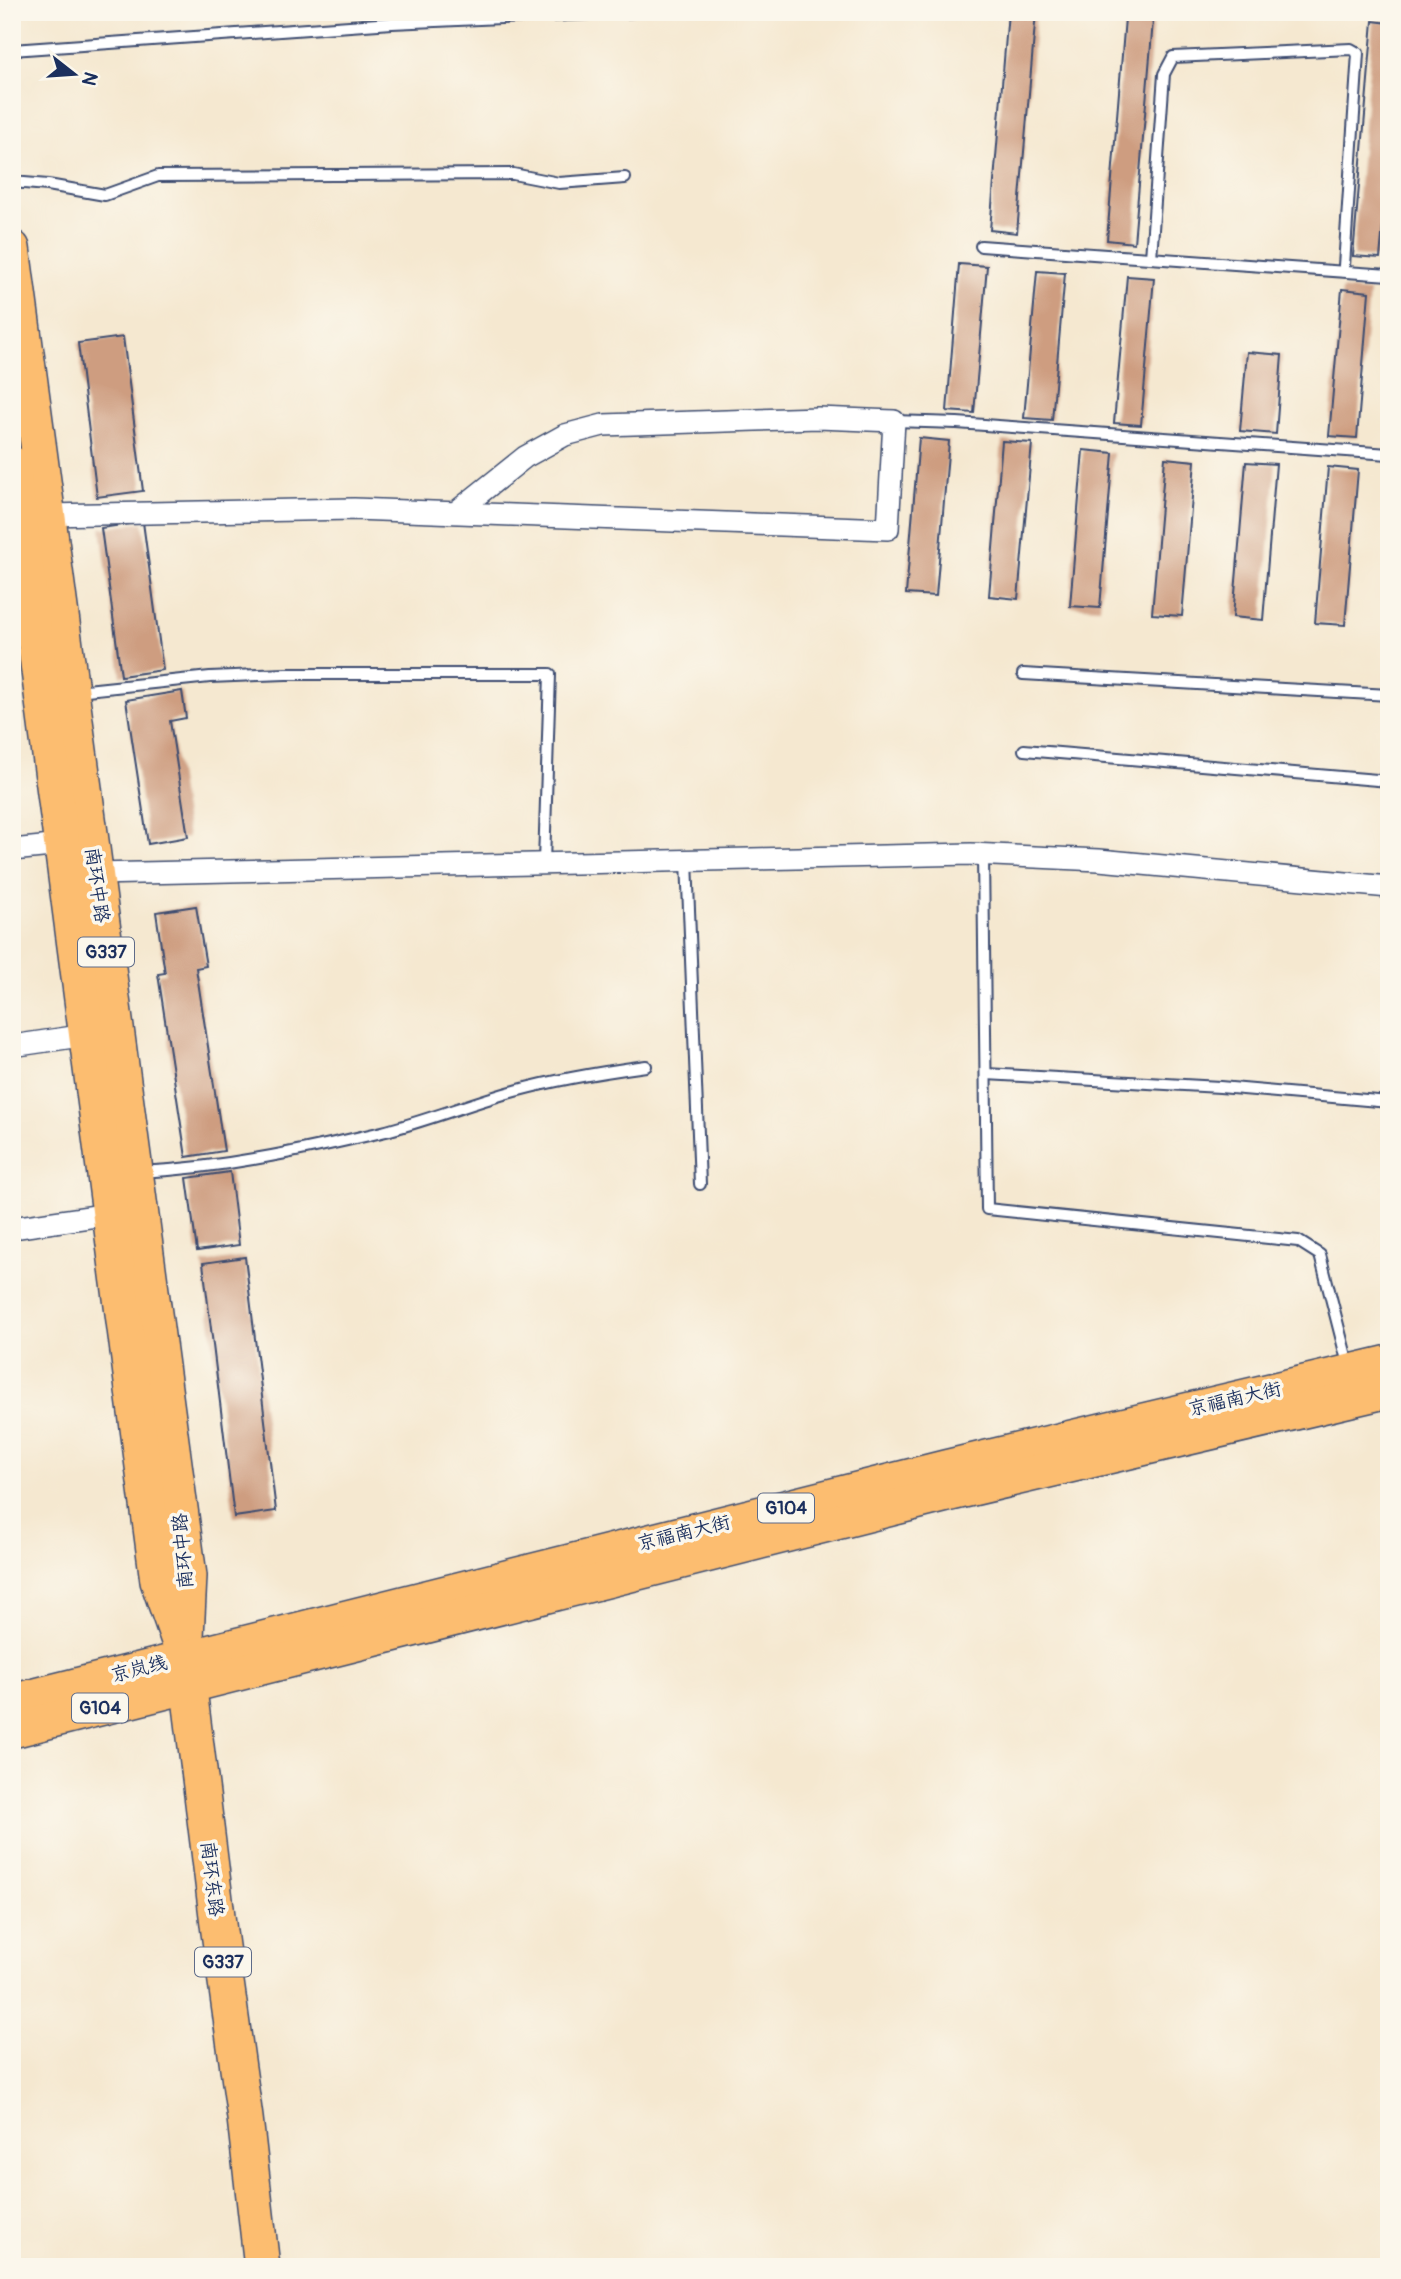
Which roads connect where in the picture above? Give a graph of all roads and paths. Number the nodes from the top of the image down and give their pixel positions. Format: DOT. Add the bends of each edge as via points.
graph roads {
  1 [pos="635,12"];
  2 [pos="12,50"];
  3 [pos="625,178"];
  4 [pos="12,182"];
  5 [pos="981,246"];
  6 [pos="12,248"];
  7 [pos="1151,258"];
  8 [pos="1344,265"];
  9 [pos="1389,275"];
  10 [pos="894,421"];
  11 [pos="1389,454"];
  12 [pos="13,478"];
  13 [pos="455,513"];
  14 [pos="47,515"];
  15 [pos="20,592"];
  16 [pos="1023,674"];
  17 [pos="71,692"];
  18 [pos="1389,695"];
  19 [pos="1024,750"];
  20 [pos="1389,781"];
  21 [pos="62,845"];
  22 [pos="12,850"];
  23 [pos="983,854"];
  24 [pos="687,860"];
  25 [pos="544,863"];
  26 [pos="95,874"];
  27 [pos="1389,887"];
  28 [pos="87,1035"];
  29 [pos="12,1046"];
  30 [pos="646,1066"];
  31 [pos="986,1074"];
  32 [pos="1389,1102"];
  33 [pos="135,1172"];
  34 [pos="700,1184"];
  35 [pos="110,1214"];
  36 [pos="12,1228"];
  37 [pos="1389,1363"];
  38 [pos="1350,1372"];
  39 [pos="1389,1390"];
  40 [pos="186,1671"];
  41 [pos="12,1702"];
  42 [pos="12,1730"];
  43 [pos="262,2267"];
  1 -- 2 [label="lane" via="392,23"];
  3 -- 4 [label="lane" via="559,183 513,174 158,176 105,195"];
  5 -- 7 [label="lane"];
  6 -- 14 [label="highway, 南环中路 / G337"];
  7 -- 8 [label="lane" via="1164,74 1173,57 1351,49 1358,53"];
  7 -- 9 [label="lane"];
  10 -- 11 [label="lane"];
  10 -- 13 [label="street" via="818,418 603,425 565,435 525,457"];
  10 -- 13 [label="street" via="888,529"];
  12 -- 15 [label="highway, 南环中路 / G337"];
  13 -- 14 [label="street" via="354,509"];
  14 -- 17 [label="highway, 南环中路 / G337"];
  15 -- 21 [label="highway, 南环中路 / G337"];
  16 -- 18 [label="lane"];
  17 -- 25 [label="lane" via="286,674 550,674"];
  17 -- 26 [label="highway, 南环中路 / G337"];
  19 -- 20 [label="lane"];
  21 -- 22 [label="street"];
  21 -- 28 [label="highway, 南环中路 / G337"];
  23 -- 24 [label="street"];
  23 -- 27 [label="street"];
  23 -- 31 [label="lane"];
  24 -- 25 [label="street"];
  24 -- 34 [label="lane"];
  25 -- 26 [label="street"];
  26 -- 33 [label="highway, 南环中路 / G337"];
  28 -- 29 [label="street"];
  28 -- 35 [label="highway, 南环中路 / G337"];
  30 -- 33 [label="lane" via="575,1076 384,1131 245,1161"];
  31 -- 32 [label="lane"];
  31 -- 38 [label="lane" via="987,1209 1298,1241 1320,1255"];
  33 -- 40 [label="highway, 南环中路 / G337" via="189,1576"];
  35 -- 36 [label="street"];
  35 -- 40 [label="highway, 南环中路 / G337" via="158,1580"];
  37 -- 38 [label="highway, 京福南大街 / G104"];
  38 -- 40 [label="highway, 京福南大街 / G104" via="945,1468"];
  39 -- 40 [label="highway, 京福南大街 / G104"];
  40 -- 41 [label="highway, 京岚线 / G104"];
  40 -- 42 [label="highway, 京岚线 / G104"];
  40 -- 43 [label="highway, 南环东路 / G337"];
}
